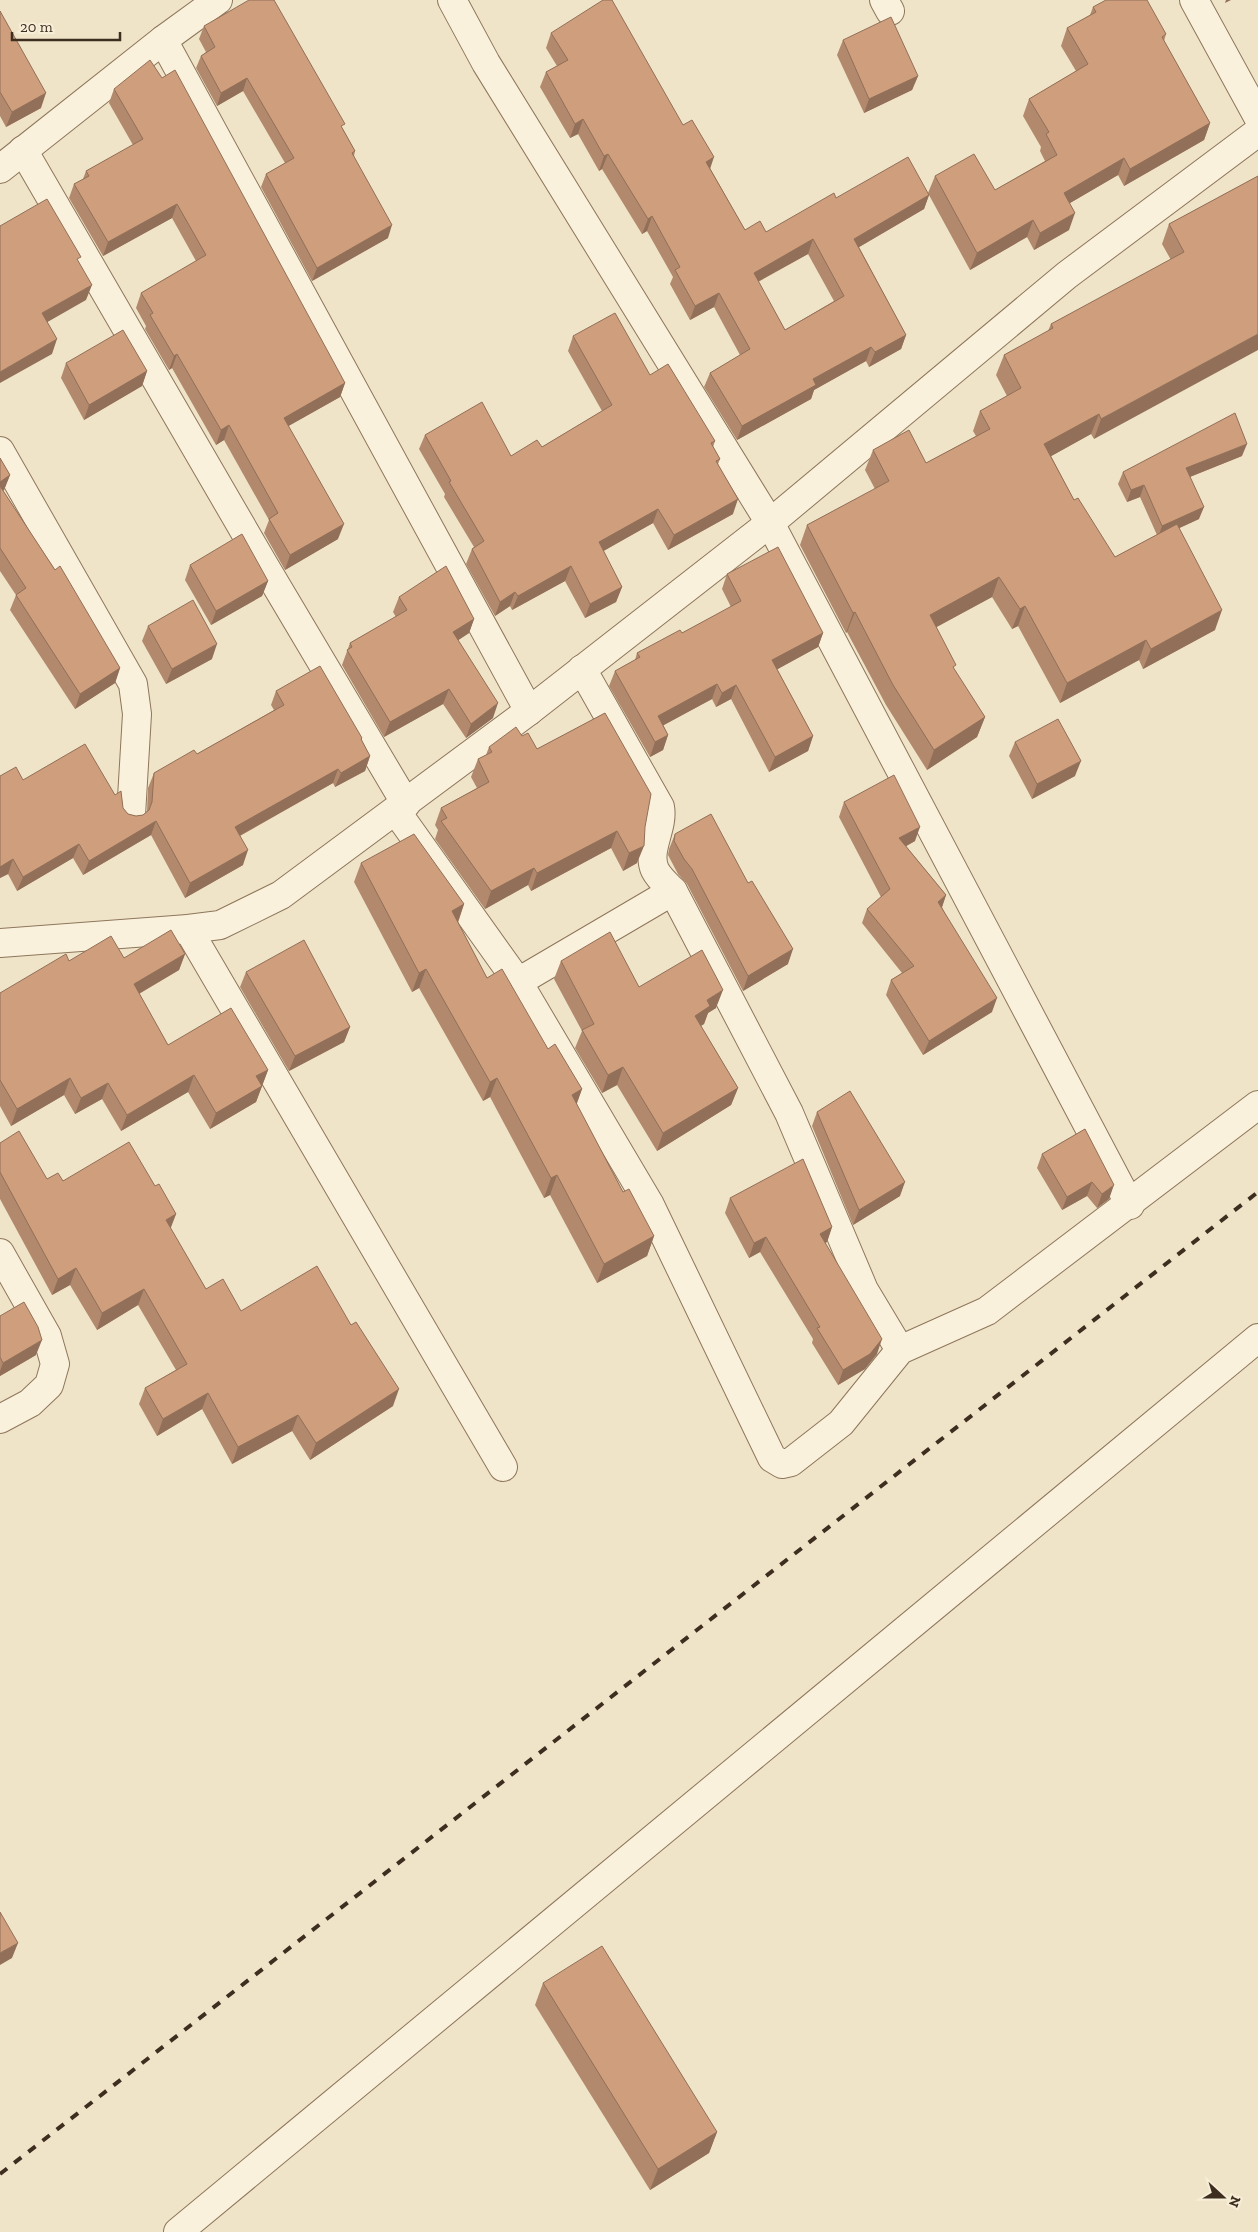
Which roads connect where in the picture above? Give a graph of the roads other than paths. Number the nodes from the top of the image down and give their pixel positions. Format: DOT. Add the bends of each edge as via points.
graph roads {
  1 [pos="218,0"];
  2 [pos="452,0"];
  3 [pos="1194,0"];
  4 [pos="164,40"];
  5 [pos="1258,118"];
  6 [pos="1258,132"];
  7 [pos="24,150"];
  8 [pos="0,169"];
  9 [pos="0,451"];
  10 [pos="770,523"];
  11 [pos="582,669"];
  12 [pos="529,711"];
  13 [pos="401,808"];
  14 [pos="131,816"];
  15 [pos="673,892"];
  16 [pos="188,930"];
  17 [pos="0,943"];
  18 [pos="518,982"];
  19 [pos="1258,1105"];
  20 [pos="1130,1204"];
  21 [pos="0,1253"];
  22 [pos="1258,1338"];
  23 [pos="900,1350"];
  24 [pos="0,1419"];
  25 [pos="503,1467"];
  26 [pos="178,2232"];
  1 -- 4 [label="street"];
  2 -- 10 [label="street" via="486,63"];
  3 -- 5 [label="street"];
  4 -- 7 [label="street"];
  4 -- 12 [label="street"];
  6 -- 10 [label="street" via="1067,275"];
  7 -- 8 [label="street"];
  7 -- 13 [label="street"];
  9 -- 14 [label="street" via="133,684 137,714"];
  10 -- 11 [label="street"];
  10 -- 20 [label="street"];
  11 -- 12 [label="street"];
  11 -- 15 [label="street" via="660,807 662,816 653,863 656,872"];
  12 -- 13 [label="street"];
  13 -- 16 [label="street" via="281,896 220,925"];
  13 -- 18 [label="street"];
  15 -- 18 [label="street"];
  15 -- 23 [label="street" via="788,1113 864,1290"];
  16 -- 17 [label="street"];
  16 -- 25 [label="street"];
  18 -- 23 [label="street" via="650,1205 772,1458 782,1464 791,1462 841,1423"];
  19 -- 20 [label="street"];
  20 -- 23 [label="street" via="987,1311"];
  21 -- 24 [label="street" via="47,1336 55,1364 49,1385 30,1403"];
  22 -- 26 [label="street"];
}
